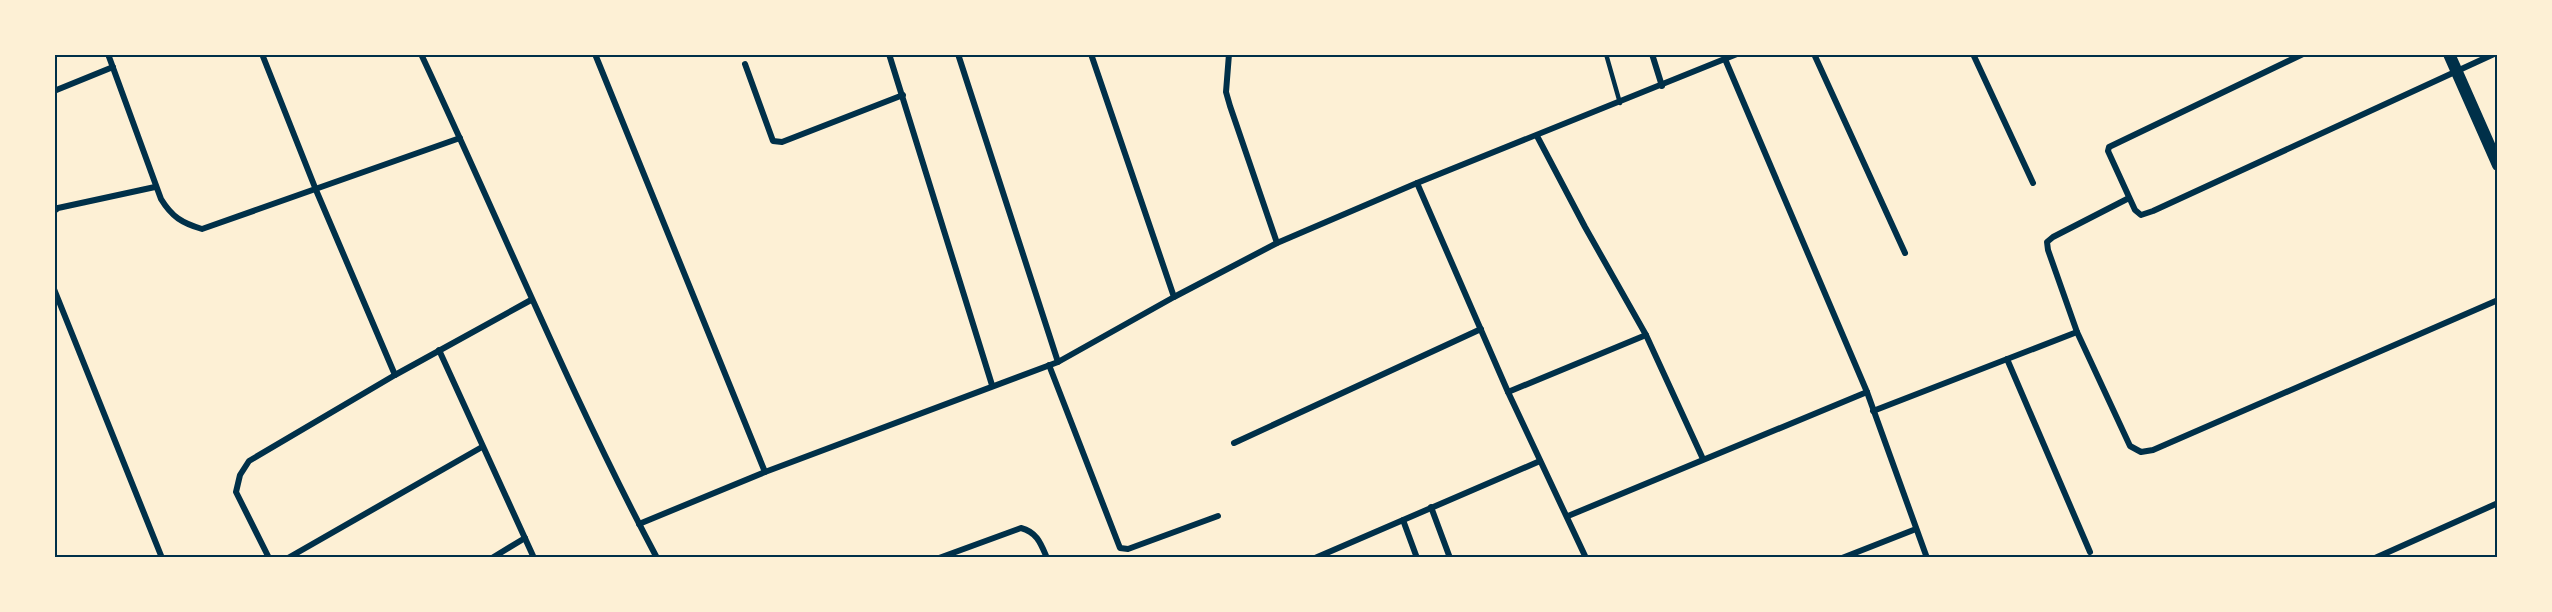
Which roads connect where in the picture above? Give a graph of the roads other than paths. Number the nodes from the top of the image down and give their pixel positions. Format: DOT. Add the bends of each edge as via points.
graph roads {
  1 [pos="108,54"];
  2 [pos="262,54"];
  3 [pos="422,54"];
  4 [pos="595,54"];
  5 [pos="889,54"];
  6 [pos="958,54"];
  7 [pos="1091,54"];
  8 [pos="1229,54"];
  9 [pos="1606,54"];
  10 [pos="1652,54"];
  11 [pos="1737,54"];
  12 [pos="1814,54"];
  13 [pos="1973,54"];
  14 [pos="2302,54"];
  15 [pos="2449,54"];
  16 [pos="2494,54"];
  17 [pos="1725,59"];
  18 [pos="745,64"];
  19 [pos="112,67"];
  20 [pos="2457,71"];
  21 [pos="1662,86"];
  22 [pos="54,91"];
  23 [pos="903,95"];
  24 [pos="1620,103"];
  25 [pos="1537,136"];
  26 [pos="460,138"];
  27 [pos="2498,165"];
  28 [pos="1417,183"];
  29 [pos="2033,183"];
  30 [pos="155,187"];
  31 [pos="316,190"];
  32 [pos="2129,198"];
  33 [pos="54,211"];
  34 [pos="1277,243"];
  35 [pos="1905,253"];
  36 [pos="54,289"];
  37 [pos="1174,297"];
  38 [pos="531,300"];
  39 [pos="2498,300"];
  40 [pos="1481,330"];
  41 [pos="2077,332"];
  42 [pos="1647,335"];
  43 [pos="439,350"];
  44 [pos="2007,359"];
  45 [pos="1058,362"];
  46 [pos="1049,365"];
  47 [pos="394,375"];
  48 [pos="992,385"];
  49 [pos="1866,392"];
  50 [pos="1508,393"];
  51 [pos="1873,411"];
  52 [pos="1234,443"];
  53 [pos="482,447"];
  54 [pos="1703,459"];
  55 [pos="1540,461"];
  56 [pos="765,472"];
  57 [pos="2498,503"];
  58 [pos="1431,507"];
  59 [pos="1218,516"];
  60 [pos="1568,516"];
  61 [pos="1403,520"];
  62 [pos="639,524"];
  63 [pos="1916,529"];
  64 [pos="525,538"];
  65 [pos="2090,552"];
  66 [pos="162,558"];
  67 [pos="268,558"];
  68 [pos="288,558"];
  69 [pos="492,558"];
  70 [pos="534,558"];
  71 [pos="657,558"];
  72 [pos="939,558"];
  73 [pos="1047,558"];
  74 [pos="1315,558"];
  75 [pos="1418,558"];
  76 [pos="1450,558"];
  77 [pos="1586,558"];
  78 [pos="1842,558"];
  79 [pos="1927,558"];
  80 [pos="2375,558"];
  1 -- 19 [label="street"];
  2 -- 31 [label="street"];
  3 -- 26 [label="street"];
  4 -- 56 [label="street"];
  5 -- 23 [label="street"];
  6 -- 45 [label="street"];
  7 -- 37 [label="street"];
  8 -- 34 [label="street" via="1226,92"];
  9 -- 24 [label="lane"];
  10 -- 21 [label="street"];
  11 -- 17 [label="street"];
  12 -- 35 [label="street"];
  13 -- 29 [label="street"];
  14 -- 32 [label="street" via="2109,147"];
  15 -- 20 [label="main road"];
  16 -- 20 [label="street"];
  17 -- 21 [label="street"];
  17 -- 49 [label="street"];
  18 -- 23 [label="street" via="772,141 782,142"];
  19 -- 22 [label="street"];
  19 -- 30 [label="street"];
  20 -- 27 [label="main road"];
  20 -- 32 [label="street" via="2153,211 2140,215"];
  21 -- 24 [label="street"];
  23 -- 48 [label="street"];
  24 -- 25 [label="street"];
  25 -- 28 [label="street"];
  25 -- 42 [label="street"];
  26 -- 31 [label="street"];
  26 -- 38 [label="street"];
  28 -- 34 [label="street"];
  28 -- 40 [label="street"];
  30 -- 31 [label="street" via="170,214 202,229"];
  30 -- 33 [label="street"];
  31 -- 47 [label="street"];
  32 -- 41 [label="street" via="2048,242"];
  34 -- 37 [label="street"];
  36 -- 66 [label="street"];
  37 -- 45 [label="street"];
  38 -- 43 [label="street"];
  38 -- 62 [label="street"];
  39 -- 41 [label="street" via="2141,452 2130,446"];
  40 -- 50 [label="street"];
  40 -- 52 [label="street"];
  41 -- 44 [label="street"];
  42 -- 50 [label="street"];
  42 -- 54 [label="street"];
  43 -- 47 [label="street"];
  43 -- 53 [label="street"];
  44 -- 51 [label="street"];
  44 -- 65 [label="street"];
  45 -- 46 [label="street"];
  46 -- 48 [label="street"];
  46 -- 59 [label="street" via="1120,548 1128,549"];
  47 -- 67 [label="street" via="249,461 240,474 237,492"];
  48 -- 56 [label="street"];
  49 -- 51 [label="street"];
  49 -- 54 [label="street"];
  50 -- 55 [label="street"];
  51 -- 63 [label="street"];
  53 -- 64 [label="street"];
  53 -- 68 [label="street"];
  54 -- 60 [label="street"];
  55 -- 58 [label="street"];
  55 -- 60 [label="street"];
  56 -- 62 [label="street"];
  57 -- 80 [label="street"];
  58 -- 61 [label="street"];
  58 -- 76 [label="street"];
  60 -- 77 [label="street"];
  61 -- 74 [label="street"];
  61 -- 75 [label="street"];
  62 -- 71 [label="street"];
  63 -- 78 [label="street"];
  63 -- 79 [label="street"];
  64 -- 69 [label="street"];
  64 -- 70 [label="street"];
  72 -- 73 [label="street" via="1021,528 1039,539"];
}
